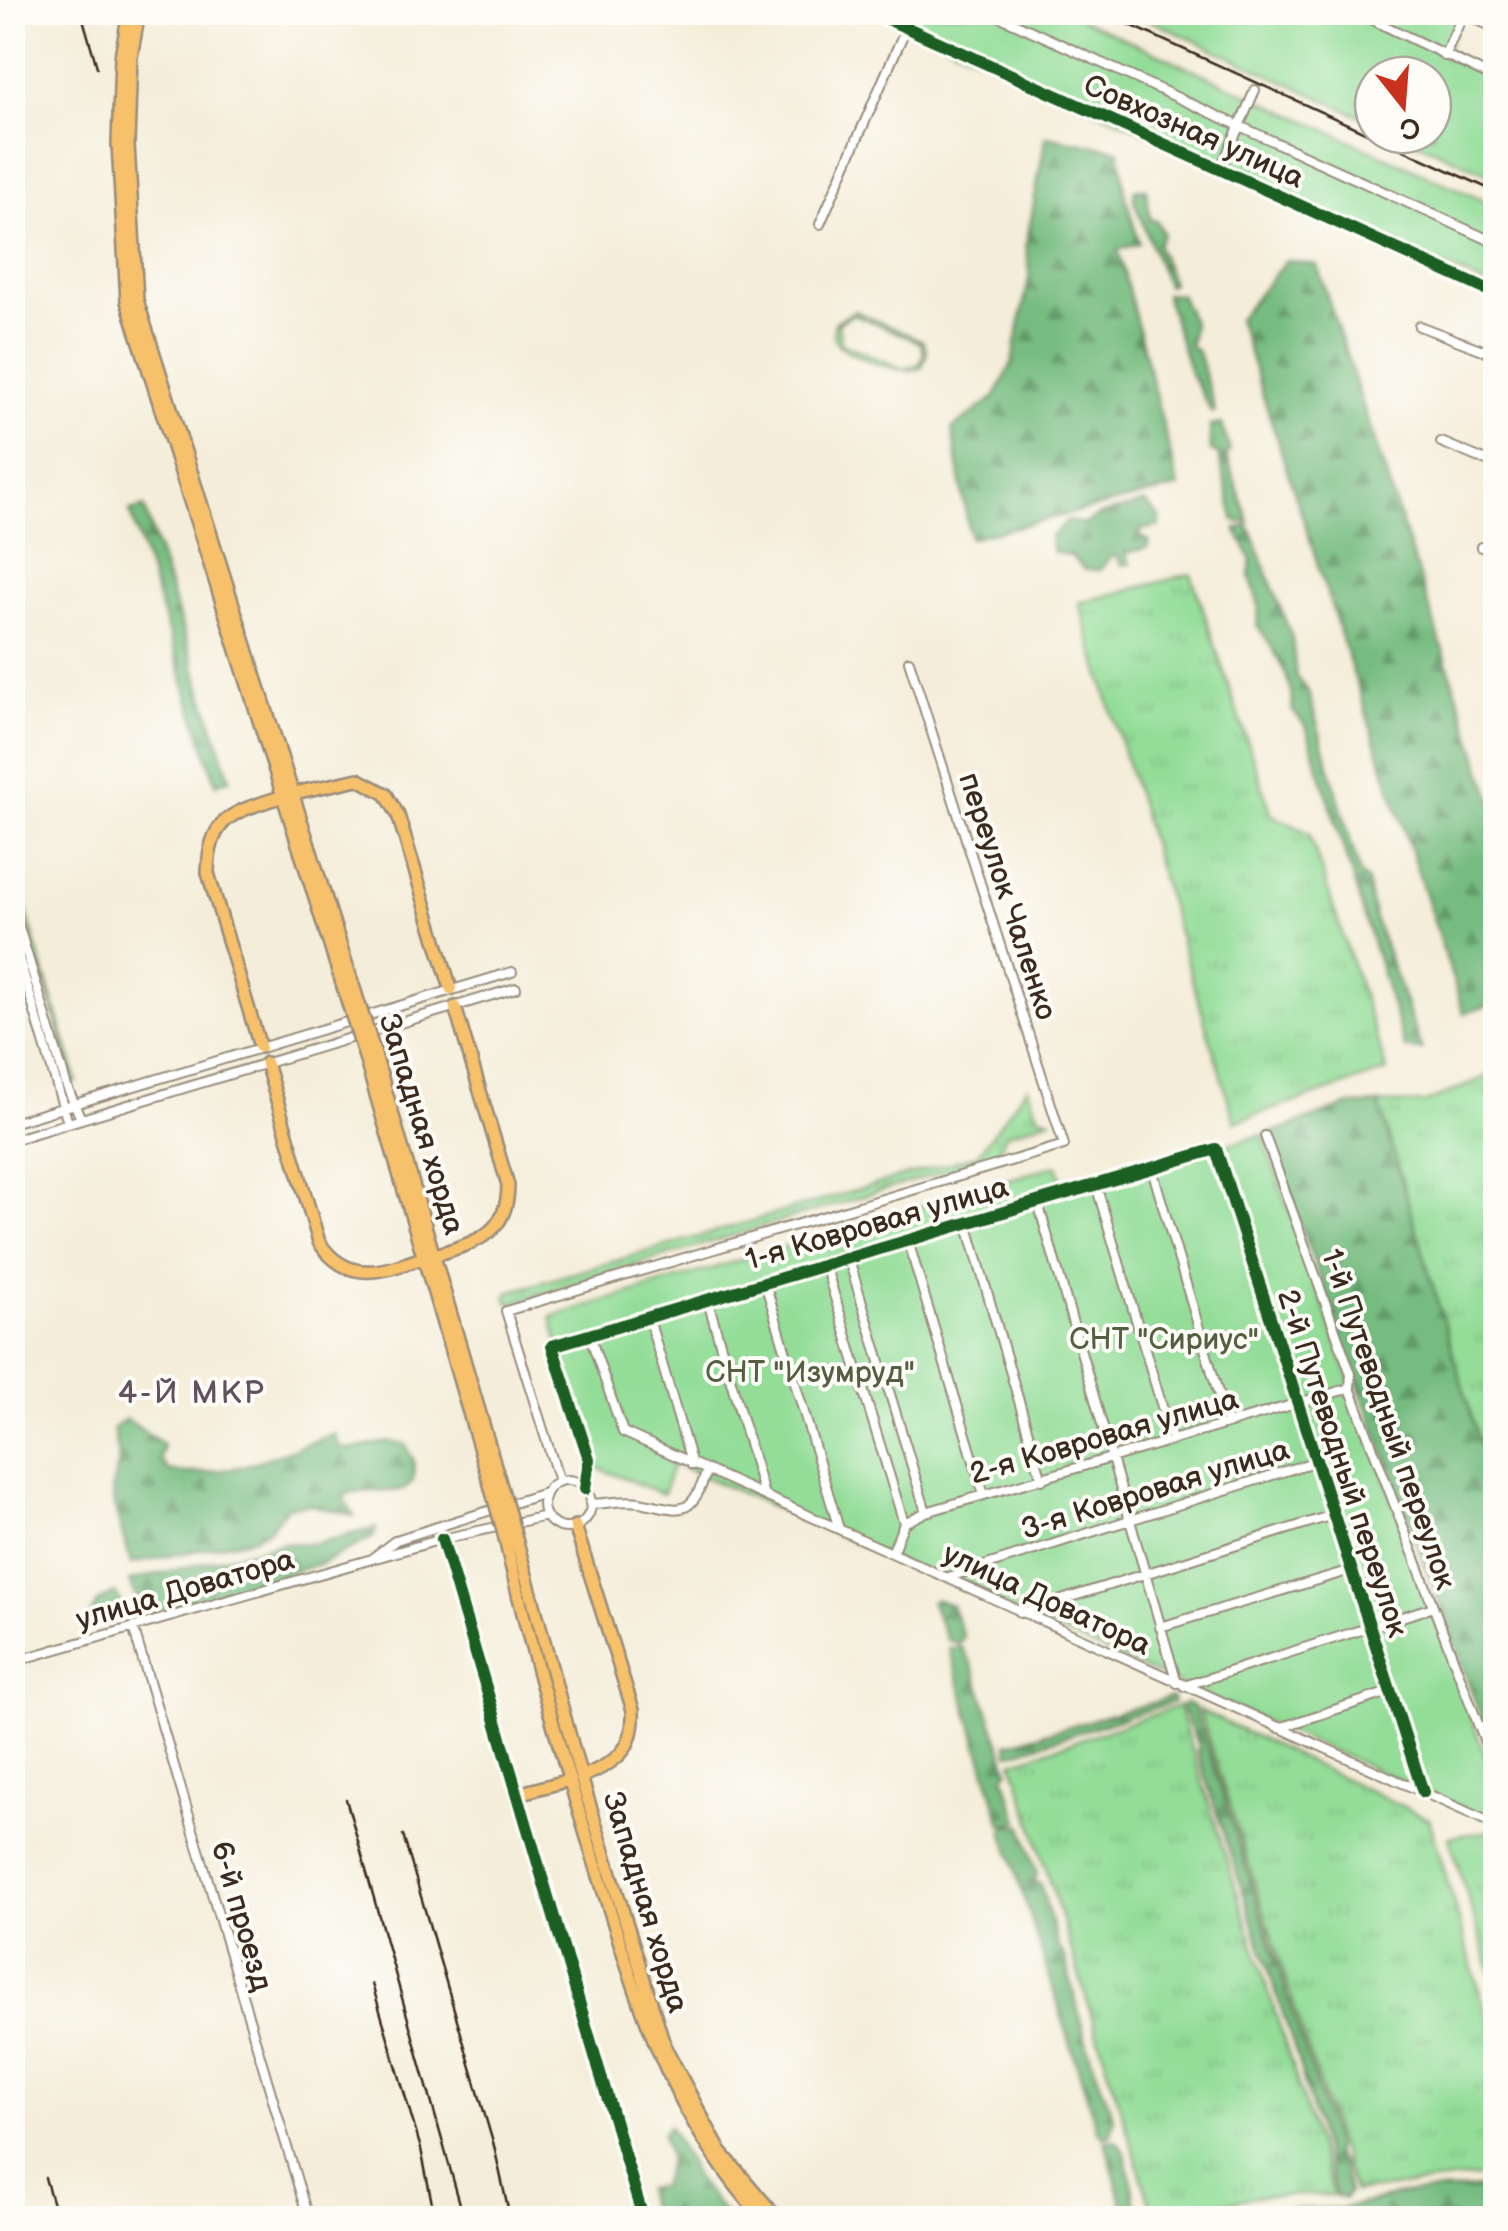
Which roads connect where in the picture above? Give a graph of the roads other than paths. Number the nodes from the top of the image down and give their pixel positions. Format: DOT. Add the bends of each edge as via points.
graph roads {
  1 [pos="129,12"];
  2 [pos="139,12"];
  3 [pos="872,12"];
  4 [pos="913,12"];
  5 [pos="990,12"];
  6 [pos="1356,12"];
  7 [pos="1460,14"];
  8 [pos="906,28"];
  9 [pos="1496,28"];
  10 [pos="1442,55"];
  11 [pos="1444,55"];
  12 [pos="1453,60"];
  13 [pos="1496,79"];
  14 [pos="1255,90"];
  15 [pos="1239,124"];
  16 [pos="1220,170"];
  17 [pos="820,224"];
  18 [pos="1496,243"];
  19 [pos="1496,294"];
  20 [pos="1419,326"];
  21 [pos="1496,355"];
  22 [pos="1442,442"];
  23 [pos="1496,465"];
  24 [pos="1482,547"];
  25 [pos="1496,551"];
  26 [pos="909,660"];
  27 [pos="285,796"];
  28 [pos="12,904"];
  29 [pos="12,935"];
  30 [pos="512,972"];
  31 [pos="516,988"];
  32 [pos="451,990"];
  33 [pos="455,1007"];
  34 [pos="260,1048"];
  35 [pos="266,1063"];
  36 [pos="74,1104"];
  37 [pos="64,1107"];
  38 [pos="32,1117"];
  39 [pos="82,1119"];
  40 [pos="12,1123"];
  41 [pos="68,1123"];
  42 [pos="37,1132"];
  43 [pos="1265,1136"];
  44 [pos="12,1140"];
  45 [pos="1216,1149"];
  46 [pos="1152,1169"];
  47 [pos="1096,1185"];
  48 [pos="1038,1202"];
  49 [pos="967,1223"];
  50 [pos="908,1241"];
  51 [pos="430,1256"];
  52 [pos="849,1260"];
  53 [pos="824,1265"];
  54 [pos="765,1283"];
  55 [pos="707,1298"];
  56 [pos="648,1316"];
  57 [pos="590,1334"];
  58 [pos="1350,1388"];
  59 [pos="1297,1403"];
  60 [pos="1227,1423"];
  61 [pos="1172,1440"];
  62 [pos="1111,1458"];
  63 [pos="1317,1462"];
  64 [pos="692,1466"];
  65 [pos="706,1473"];
  66 [pos="1042,1480"];
  67 [pos="559,1481"];
  68 [pos="585,1489"];
  69 [pos="545,1493"];
  70 [pos="764,1495"];
  71 [pos="984,1495"];
  72 [pos="590,1504"];
  73 [pos="926,1512"];
  74 [pos="1336,1514"];
  75 [pos="546,1516"];
  76 [pos="1129,1519"];
  77 [pos="904,1523"];
  78 [pos="576,1526"];
  79 [pos="839,1529"];
  80 [pos="442,1539"];
  81 [pos="892,1553"];
  82 [pos="370,1559"];
  83 [pos="1354,1569"];
  84 [pos="1145,1574"];
  85 [pos="949,1578"];
  86 [pos="1430,1608"];
  87 [pos="1019,1613"];
  88 [pos="133,1627"];
  89 [pos="1160,1627"];
  90 [pos="1369,1627"];
  91 [pos="12,1662"];
  92 [pos="1180,1684"];
  93 [pos="1389,1692"];
  94 [pos="1279,1728"];
  95 [pos="1496,1771"];
  96 [pos="575,1779"];
  97 [pos="1423,1792"];
  98 [pos="518,1794"];
  99 [pos="1496,1824"];
  100 [pos="308,2218"];
  101 [pos="643,2218"];
  102 [pos="763,2218"];
  103 [pos="777,2218"];
  1 -- 27 [label="highway, Западная хорда" via="118,144 128,301"];
  2 -- 27 [label="highway, Западная хорда" via="128,144 137,300"];
  3 -- 8 [label="street, Совхозная улица"];
  4 -- 8 [label="street"];
  5 -- 15 [label="street"];
  6 -- 10 [label="street"];
  7 -- 9 [label="street"];
  7 -- 11 [label="street"];
  8 -- 16 [label="street, Совхозная улица"];
  8 -- 17 [label="street"];
  12 -- 13 [label="street"];
  14 -- 15 [label="street"];
  15 -- 16 [label="street"];
  15 -- 18 [label="street"];
  16 -- 19 [label="street, Совхозная улица"];
  20 -- 21 [label="street"];
  22 -- 23 [label="street"];
  24 -- 25 [label="street"];
  26 -- 67 [label="street, переулок Чаленко" via="1064,1145 506,1312"];
  27 -- 32 [label="highway" via="358,779 386,794"];
  27 -- 34 [label="highway" via="236,812 220,825 208,855"];
  27 -- 51 [label="highway, Западная хорда, bridge"];
  28 -- 36 [label="street"];
  29 -- 37 [label="street"];
  30 -- 32 [label="street"];
  31 -- 33 [label="street"];
  32 -- 34 [label="street"];
  33 -- 35 [label="street"];
  33 -- 51 [label="highway" via="508,1204 498,1226 484,1236"];
  34 -- 36 [label="street"];
  35 -- 39 [label="street"];
  35 -- 51 [label="highway" via="327,1254 362,1274"];
  36 -- 37 [label="street"];
  36 -- 39 [label="street"];
  37 -- 38 [label="street"];
  37 -- 41 [label="street"];
  38 -- 40 [label="street"];
  38 -- 42 [label="street"];
  39 -- 41 [label="street"];
  41 -- 42 [label="street"];
  42 -- 44 [label="street"];
  43 -- 58 [label="street, 1-й Путеводный переулок" via="1351,1374"];
  45 -- 46 [label="street, 1-я Ковровая улица"];
  45 -- 59 [label="street, 2-й Путеводный переулок"];
  46 -- 47 [label="street, 1-я Ковровая улица"];
  46 -- 60 [label="street"];
  47 -- 48 [label="street, 1-я Ковровая улица"];
  47 -- 61 [label="street"];
  48 -- 49 [label="street, 1-я Ковровая улица"];
  48 -- 62 [label="street"];
  49 -- 50 [label="street, 1-я Ковровая улица"];
  49 -- 66 [label="street"];
  50 -- 52 [label="street, 1-я Ковровая улица"];
  50 -- 71 [label="street"];
  51 -- 96 [label="highway, Западная хорда, bridge"];
  52 -- 53 [label="street, 1-я Ковровая улица"];
  52 -- 73 [label="street"];
  53 -- 54 [label="street, 1-я Ковровая улица"];
  53 -- 77 [label="street"];
  54 -- 55 [label="street, 1-я Ковровая улица"];
  54 -- 79 [label="street"];
  55 -- 56 [label="street, 1-я Ковровая улица"];
  55 -- 70 [label="street"];
  56 -- 57 [label="street, 1-я Ковровая улица"];
  56 -- 64 [label="street"];
  57 -- 64 [label="street, улица Доватора" via="623,1432"];
  57 -- 68 [label="street, 1-я Ковровая улица" via="552,1346 589,1459"];
  58 -- 59 [label="street, 2-я Ковровая улица"];
  58 -- 86 [label="street, 1-й Путеводный переулок"];
  59 -- 60 [label="street, 2-я Ковровая улица"];
  59 -- 63 [label="street, 2-й Путеводный переулок"];
  60 -- 61 [label="street, 2-я Ковровая улица"];
  61 -- 62 [label="street, 2-я Ковровая улица"];
  62 -- 66 [label="street, 2-я Ковровая улица"];
  62 -- 76 [label="street"];
  63 -- 74 [label="street, 2-й Путеводный переулок"];
  63 -- 76 [label="street, 3-я Ковровая улица"];
  64 -- 65 [label="street, улица Доватора"];
  65 -- 70 [label="street, улица Доватора"];
  65 -- 72 [label="street" via="699,1494 684,1508"];
  66 -- 71 [label="street, 2-я Ковровая улица"];
  67 -- 68 [label="street"];
  67 -- 69 [label="street"];
  68 -- 72 [label="street"];
  69 -- 75 [label="street"];
  69 -- 82 [label="street, улица Доватора" via="396,1540"];
  70 -- 79 [label="street, улица Доватора"];
  71 -- 73 [label="street, 2-я Ковровая улица"];
  72 -- 78 [label="street"];
  73 -- 77 [label="street, 2-я Ковровая улица"];
  74 -- 83 [label="street, 2-й Путеводный переулок"];
  74 -- 84 [label="street"];
  75 -- 78 [label="street" via="556,1525"];
  75 -- 80 [label="street, улица Доватора"];
  76 -- 84 [label="street"];
  76 -- 85 [label="street, 3-я Ковровая улица"];
  77 -- 81 [label="street"];
  78 -- 96 [label="highway" via="633,1724 619,1758"];
  79 -- 81 [label="street, улица Доватора"];
  80 -- 82 [label="street, улица Доватора"];
  80 -- 98 [label="street"];
  81 -- 85 [label="street, улица Доватора"];
  82 -- 88 [label="street, улица Доватора"];
  83 -- 89 [label="street"];
  83 -- 90 [label="street, 2-й Путеводный переулок"];
  84 -- 87 [label="street"];
  84 -- 89 [label="street"];
  85 -- 87 [label="street, улица Доватора"];
  86 -- 90 [label="street"];
  86 -- 95 [label="street, 1-й Путеводный переулок"];
  87 -- 92 [label="street, улица Доватора"];
  88 -- 91 [label="street, улица Доватора"];
  88 -- 100 [label="street, 6-й проезд"];
  89 -- 92 [label="street"];
  90 -- 92 [label="street"];
  90 -- 93 [label="street, 2-й Путеводный переулок"];
  92 -- 94 [label="street, улица Доватора"];
  93 -- 94 [label="street"];
  93 -- 97 [label="street, 2-й Путеводный переулок"];
  94 -- 97 [label="street, улица Доватора"];
  96 -- 98 [label="highway"];
  96 -- 102 [label="highway, Западная хорда" via="669,2082 711,2157"];
  96 -- 103 [label="highway, Западная хорда" via="678,2077 720,2151"];
  97 -- 99 [label="street, улица Доватора"];
  98 -- 101 [label="street"];
}
